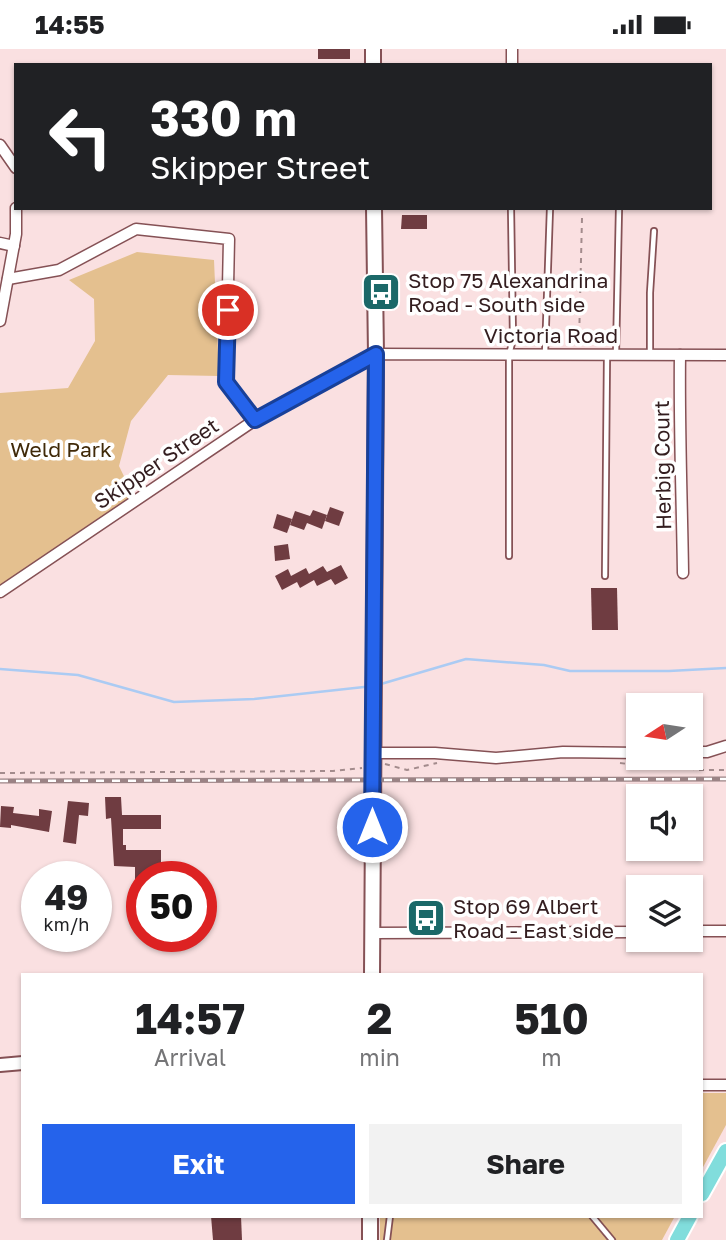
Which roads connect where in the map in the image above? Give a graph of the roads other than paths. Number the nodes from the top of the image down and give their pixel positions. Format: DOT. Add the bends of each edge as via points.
graph roads {
  1 [pos="0,145"];
  2 [pos="14,165"];
  3 [pos="16,210"];
  4 [pos="374,210"];
  5 [pos="511,210"];
  6 [pos="550,210"];
  7 [pos="619,210"];
  8 [pos="654,231"];
  9 [pos="0,243"];
  10 [pos="14,246"];
  11 [pos="8,279"];
  12 [pos="0,321"];
  13 [pos="376,354"];
  14 [pos="509,355"];
  15 [pos="545,355"];
  16 [pos="611,355"];
  17 [pos="650,355"];
  18 [pos="680,355"];
  19 [pos="726,355"];
  20 [pos="255,420"];
  21 [pos="509,556"];
  22 [pos="683,573"];
  23 [pos="605,576"];
  24 [pos="0,592"];
  25 [pos="726,746"];
  26 [pos="626,753"];
  27 [pos="704,753"];
  28 [pos="372,759"];
  29 [pos="703,931"];
  30 [pos="726,931"];
  31 [pos="626,932"];
  32 [pos="372,933"];
  33 [pos="372,973"];
  34 [pos="21,1063"];
  35 [pos="0,1065"];
  36 [pos="703,1085"];
  37 [pos="726,1085"];
  38 [pos="726,1151"];
  39 [pos="719,1176"];
  40 [pos="703,1193"];
  41 [pos="370,1218"];
  42 [pos="390,1218"];
  43 [pos="594,1218"];
  44 [pos="689,1218"];
  45 [pos="370,1240"];
  46 [pos="387,1240"];
  47 [pos="612,1240"];
  48 [pos="677,1240"];
  1 -- 2 [label="street"];
  3 -- 10 [label="street"];
  4 -- 13 [label="main road"];
  5 -- 14 [label="lane" via="513,339"];
  6 -- 15 [label="lane"];
  7 -- 16 [label="lane"];
  8 -- 17 [label="lane"];
  9 -- 10 [label="street"];
  10 -- 11 [label="street"];
  11 -- 12 [label="street"];
  11 -- 20 [label="street" via="59,271 136,229 229,239 226,382"];
  13 -- 14 [label="street, Victoria Road"];
  13 -- 20 [label="street, Skipper Street"];
  13 -- 28 [label="main road"];
  14 -- 15 [label="street, Victoria Road"];
  14 -- 21 [label="lane"];
  15 -- 16 [label="street, Victoria Road"];
  16 -- 17 [label="street, Victoria Road"];
  16 -- 23 [label="lane"];
  17 -- 18 [label="street, Victoria Road"];
  18 -- 19 [label="street, Victoria Road"];
  18 -- 22 [label="street, Herbig Court"];
  20 -- 24 [label="street, Skipper Street"];
  25 -- 27 [label="street"];
  26 -- 28 [label="street" via="496,758 435,753"];
  28 -- 32 [label="main road"];
  29 -- 30 [label="street"];
  31 -- 32 [label="street"];
  32 -- 33 [label="main road"];
  34 -- 35 [label="street"];
  36 -- 37 [label="street"];
  38 -- 39 [label="main road"];
  39 -- 40 [label="main road"];
  41 -- 45 [label="main road"];
  42 -- 46 [label="lane"];
  43 -- 47 [label="lane"];
  44 -- 48 [label="main road"];
}
